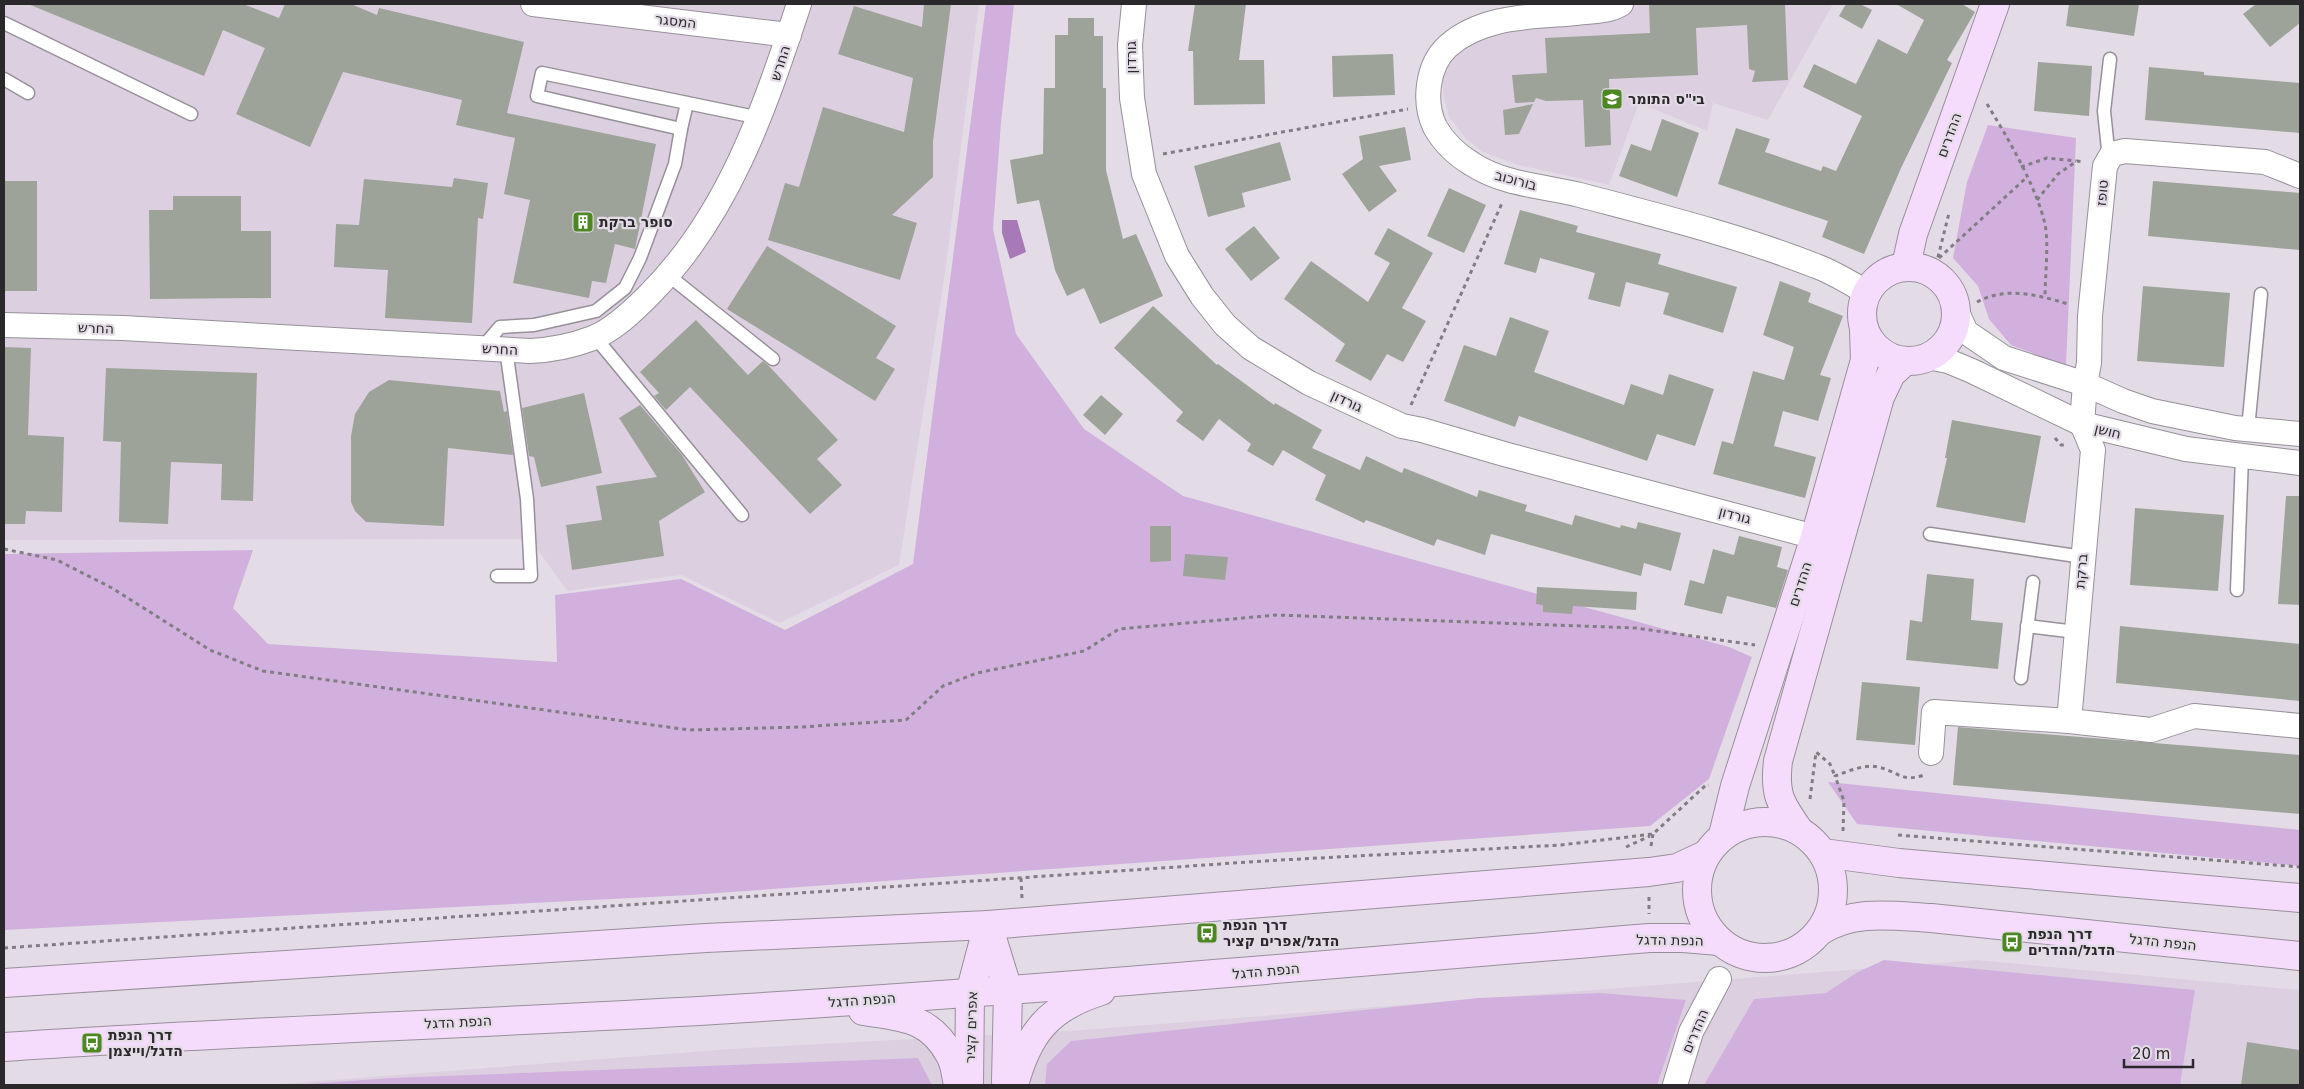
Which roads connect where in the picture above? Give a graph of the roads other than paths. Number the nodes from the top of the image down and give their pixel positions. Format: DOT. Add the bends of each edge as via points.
graph roads {
  1 [pos="533,4"];
  2 [pos="799,4"];
  3 [pos="1134,4"];
  4 [pos="1621,4"];
  5 [pos="1996,4"];
  6 [pos="4,23"];
  7 [pos="789,35"];
  8 [pos="2110,60"];
  9 [pos="4,79"];
  10 [pos="28,93"];
  11 [pos="687,103"];
  12 [pos="191,114"];
  13 [pos="760,118"];
  14 [pos="681,129"];
  15 [pos="2107,163"];
  16 [pos="2300,176"];
  17 [pos="1906,266"];
  18 [pos="668,275"];
  19 [pos="1866,292"];
  20 [pos="2261,294"];
  21 [pos="1957,312"];
  22 [pos="4,324"];
  23 [pos="1864,331"];
  24 [pos="599,334"];
  25 [pos="482,348"];
  26 [pos="506,350"];
  27 [pos="773,359"];
  28 [pos="1916,359"];
  29 [pos="2085,384"];
  30 [pos="2082,424"];
  31 [pos="2248,429"];
  32 [pos="2300,434"];
  33 [pos="2242,457"];
  34 [pos="2300,463"];
  35 [pos="742,514"];
  36 [pos="1930,534"];
  37 [pos="1816,537"];
  38 [pos="2083,557"];
  39 [pos="497,576"];
  40 [pos="2033,582"];
  41 [pos="2236,590"];
  42 [pos="2027,626"];
  43 [pos="2076,632"];
  44 [pos="2021,678"];
  45 [pos="2069,721"];
  46 [pos="2300,726"];
  47 [pos="1931,753"];
  48 [pos="1803,818"];
  49 [pos="1723,835"];
  50 [pos="1829,842"];
  51 [pos="1705,855"];
  52 [pos="2300,898"];
  53 [pos="988,924"];
  54 [pos="1820,931"];
  55 [pos="1719,941"];
  56 [pos="2300,956"];
  57 [pos="1719,979"];
  58 [pos="1148,981"];
  59 [pos="4,983"];
  60 [pos="1008,990"];
  61 [pos="970,992"];
  62 [pos="812,1003"];
  63 [pos="4,1047"];
  64 [pos="958,1085"];
  65 [pos="968,1085"];
  66 [pos="1006,1085"];
  67 [pos="1014,1085"];
  68 [pos="1675,1085"];
  1 -- 7 [label="street, המסגר"];
  2 -- 7 [label="street, החרש"];
  3 -- 37 [label="street, גורדון" via="1130,45 1132,98 1144,174 1177,256 1225,325 1251,348 1309,383 1402,426"];
  4 -- 19 [label="street, בורוכוב" via="1602,10 1489,23 1462,35 1446,47 1434,62 1429,78 1431,105 1434,125 1454,152 1499,178 1578,195 1755,246 1817,266"];
  5 -- 17 [label="main road, ההדרים" via="1913,234"];
  6 -- 12 [label="lane"];
  7 -- 13 [label="street, החרש"];
  8 -- 15 [label="lane" via="2104,111"];
  9 -- 10 [label="lane"];
  11 -- 13 [label="lane"];
  11 -- 14 [label="lane"];
  11 -- 14 [label="lane" via="542,73 537,96"];
  13 -- 18 [label="street, החרש" via="733,180"];
  14 -- 25 [label="lane" via="674,164 640,258 625,288 596,311 534,325 500,327"];
  15 -- 16 [label="street" via="2112,154 2125,151 2265,162"];
  15 -- 29 [label="street, טופז"];
  17 -- 19 [label="main road" via="1890,270 1876,279"];
  17 -- 21 [label="main road" via="1927,270 1946,283 1954,297"];
  18 -- 24 [label="street, החרש" via="638,307"];
  18 -- 27 [label="lane"];
  19 -- 23 [label="main road" via="1861,318"];
  20 -- 31 [label="lane"];
  21 -- 28 [label="main road" via="1949,340 1940,350"];
  21 -- 29 [label="street" via="1966,332 2004,358"];
  22 -- 25 [label="street, החרש"];
  23 -- 28 [label="main road" via="1880,352"];
  23 -- 37 [label="main road, ההדרים" via="1864,364"];
  24 -- 26 [label="street, החרש" via="553,350"];
  24 -- 35 [label="lane"];
  25 -- 26 [label="street, החרש"];
  26 -- 39 [label="lane" via="527,499 531,576"];
  28 -- 30 [label="street, חושן" via="1948,361"];
  28 -- 48 [label="main road, ההדרים" via="1891,374 1880,397 1778,761 1775,784 1780,803"];
  29 -- 30 [label="street, טופז"];
  29 -- 31 [label="street" via="2152,411"];
  30 -- 33 [label="street, חושן" via="2186,449"];
  30 -- 38 [label="street, ברקת" via="2094,450"];
  31 -- 32 [label="street"];
  33 -- 34 [label="street, חושן"];
  33 -- 41 [label="lane"];
  36 -- 38 [label="lane"];
  37 -- 49 [label="main road, ההדרים" via="1735,786"];
  38 -- 43 [label="street, ברקת"];
  40 -- 42 [label="lane"];
  42 -- 43 [label="lane"];
  42 -- 44 [label="lane"];
  43 -- 45 [label="street, ברקת"];
  45 -- 46 [label="street" via="2151,730 2194,716"];
  45 -- 47 [label="street" via="1934,712"];
  48 -- 49 [label="main road" via="1782,823 1750,823"];
  48 -- 50 [label="main road" via="1812,840"];
  49 -- 51 [label="main road"];
  50 -- 52 [label="main road" via="1898,863"];
  50 -- 54 [label="main road" via="1834,892 1827,919"];
  51 -- 53 [label="main road" via="1677,868 1649,872"];
  51 -- 55 [label="main road" via="1696,890 1700,912 1710,932"];
  53 -- 59 [label="main road" via="706,938"];
  53 -- 60 [label="main road"];
  53 -- 61 [label="main road, אפרים קציר"];
  54 -- 55 [label="main road" via="1798,950 1770,958 1742,954"];
  54 -- 56 [label="main road, הנפת הדגל" via="1831,923 1850,917 1876,915"];
  55 -- 58 [label="main road, הנפת הדגל" via="1649,938"];
  57 -- 68 [label="street, ההדרים" via="1691,1032"];
  58 -- 60 [label="main road, הנפת הדגל"];
  58 -- 67 [label="main road" via="1112,987 1081,997 1057,1010 1039,1028 1026,1048"];
  60 -- 61 [label="main road, הנפת הדגל"];
  60 -- 66 [label="main road"];
  61 -- 62 [label="main road, הנפת הדגל"];
  61 -- 65 [label="main road, אפרים קציר"];
  62 -- 63 [label="main road, הנפת הדגל"];
  62 -- 64 [label="main road" via="901,1017 931,1028 951,1056"];
}
